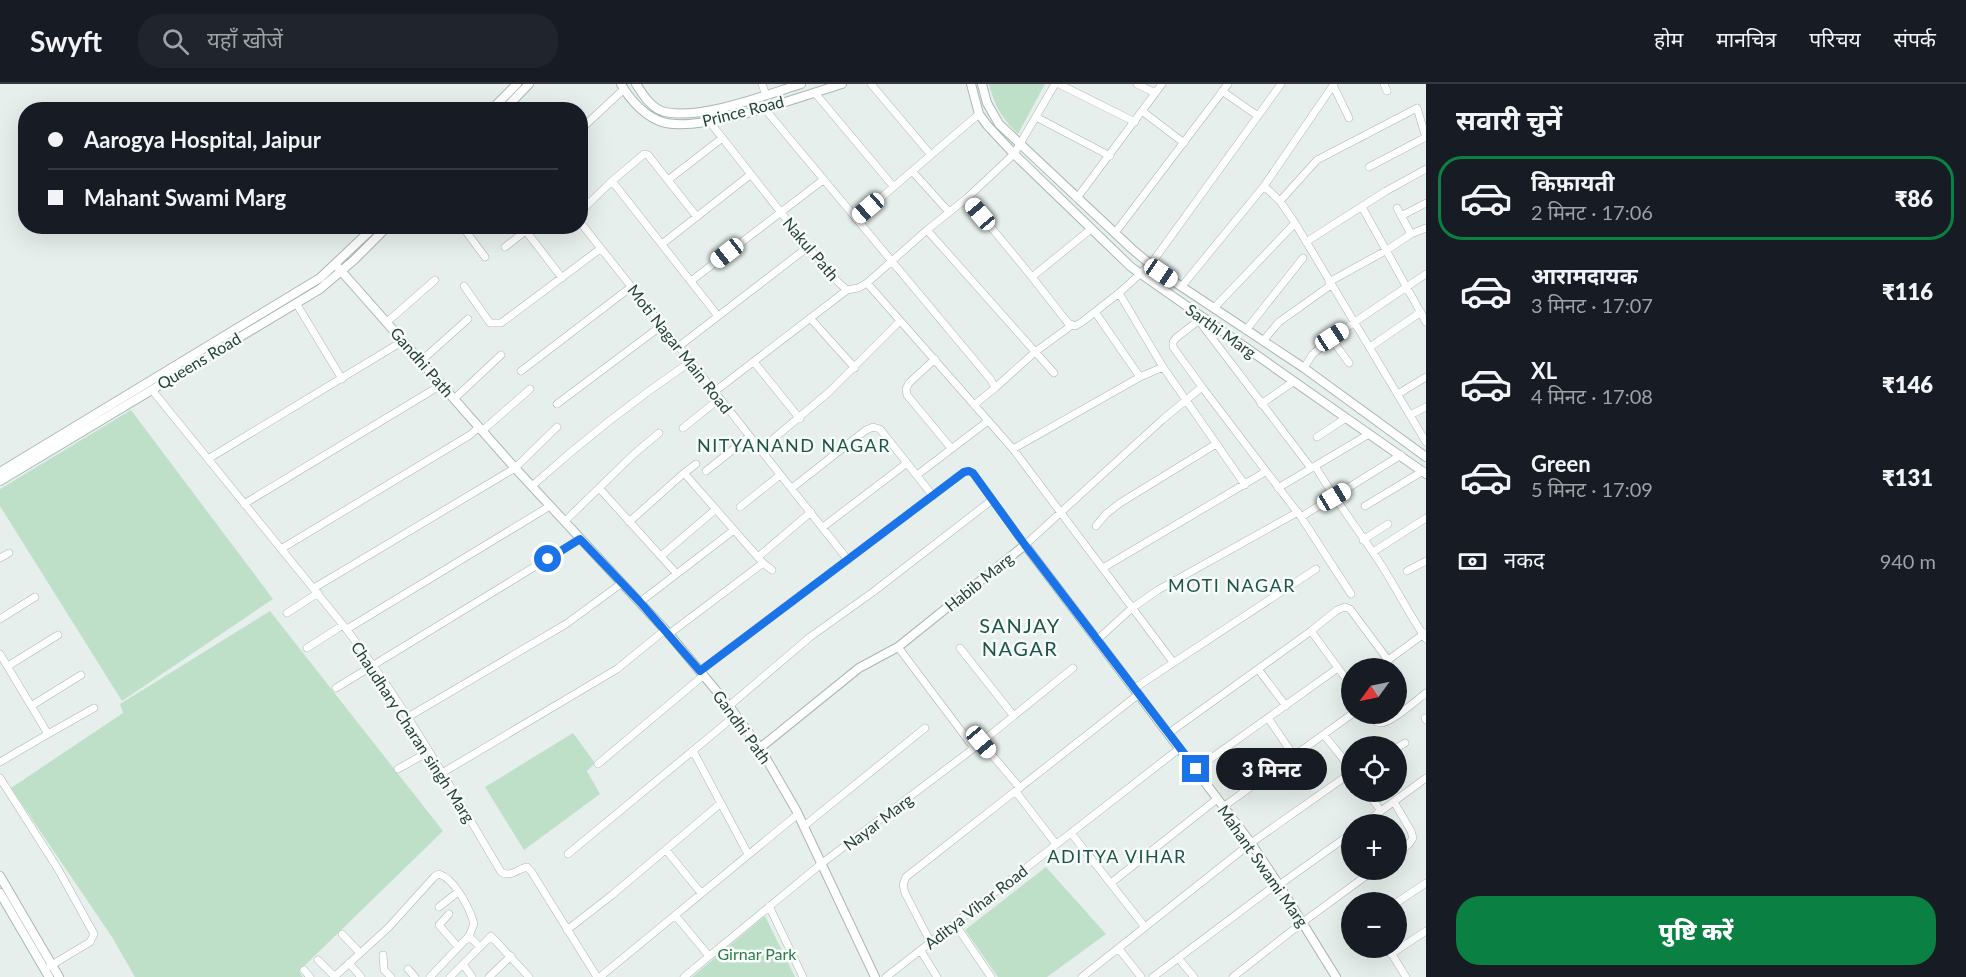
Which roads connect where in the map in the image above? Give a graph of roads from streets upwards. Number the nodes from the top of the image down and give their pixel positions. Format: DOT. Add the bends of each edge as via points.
graph roads {
  1 [pos="517,84"];
  2 [pos="529,84"];
  3 [pos="636,84"];
  4 [pos="762,84"];
  5 [pos="801,84"];
  6 [pos="842,84"];
  7 [pos="871,84"];
  8 [pos="971,84"];
  9 [pos="982,84"];
  10 [pos="1054,84"];
  11 [pos="1059,84"];
  12 [pos="1137,84"];
  13 [pos="1162,84"];
  14 [pos="1228,84"];
  15 [pos="1281,84"];
  16 [pos="1334,84"];
  17 [pos="623,87"];
  18 [pos="1222,91"];
  19 [pos="814,93"];
  20 [pos="1155,93"];
  21 [pos="766,95"];
  22 [pos="499,102"];
  23 [pos="512,102"];
  24 [pos="764,108"];
  25 [pos="1142,111"];
  26 [pos="979,114"];
  27 [pos="1258,116"];
  28 [pos="1036,117"];
  29 [pos="1349,118"];
  30 [pos="709,121"];
  31 [pos="588,122"];
  32 [pos="1134,122"];
  33 [pos="1426,138"];
  34 [pos="722,139"];
  35 [pos="1184,143"];
  36 [pos="1021,145"];
  37 [pos="1014,154"];
  38 [pos="931,155"];
  39 [pos="1110,156"];
  40 [pos="1370,167"];
  41 [pos="1426,169"];
  42 [pos="912,171"];
  43 [pos="750,175"];
  44 [pos="668,180"];
  45 [pos="823,180"];
  46 [pos="612,181"];
  47 [pos="893,186"];
  48 [pos="1264,186"];
  49 [pos="967,198"];
  50 [pos="1077,198"];
  51 [pos="1280,201"];
  52 [pos="1426,202"];
  53 [pos="588,204"];
  54 [pos="1362,207"];
  55 [pos="1396,208"];
  56 [pos="780,212"];
  57 [pos="949,212"];
  58 [pos="1401,216"];
  59 [pos="697,217"];
  60 [pos="856,219"];
  61 [pos="1295,223"];
  62 [pos="1426,228"];
  63 [pos="1091,229"];
  64 [pos="927,230"];
  65 [pos="588,233"];
  66 [pos="1115,233"];
  67 [pos="368,234"];
  68 [pos="378,234"];
  69 [pos="468,234"];
  70 [pos="522,234"];
  71 [pos="532,234"];
  72 [pos="1411,234"];
  73 [pos="1306,242"];
  74 [pos="662,244"];
  75 [pos="505,247"];
  76 [pos="808,247"];
  77 [pos="600,249"];
  78 [pos="1387,250"];
  79 [pos="485,257"];
  80 [pos="1303,258"];
  81 [pos="891,261"];
  82 [pos="1151,264"];
  83 [pos="338,267"];
  84 [pos="1140,274"];
  85 [pos="1426,274"];
  86 [pos="1032,276"];
  87 [pos="562,278"];
  88 [pos="435,280"];
  89 [pos="691,281"];
  90 [pos="867,283"];
  91 [pos="1330,283"];
  92 [pos="464,286"];
  93 [pos="1182,286"];
  94 [pos="631,287"];
  95 [pos="1407,287"];
  96 [pos="848,290"];
  97 [pos="1119,293"];
  98 [pos="297,303"];
  99 [pos="1214,308"];
  100 [pos="1095,312"];
  101 [pos="1421,312"];
  102 [pos="718,316"];
  103 [pos="810,318"];
  104 [pos="468,319"];
  105 [pos="1201,319"];
  106 [pos="900,321"];
  107 [pos="387,322"];
  108 [pos="1355,322"];
  109 [pos="1426,322"];
  110 [pos="1073,325"];
  111 [pos="661,326"];
  112 [pos="1246,330"];
  113 [pos="1331,338"];
  114 [pos="403,341"];
  115 [pos="1263,341"];
  116 [pos="678,346"];
  117 [pos="1370,347"];
  118 [pos="1035,352"];
  119 [pos="501,355"];
  120 [pos="1256,355"];
  121 [pos="935,359"];
  122 [pos="421,361"];
  123 [pos="690,362"];
  124 [pos="754,362"];
  125 [pos="1349,363"];
  126 [pos="1163,367"];
  127 [pos="855,368"];
  128 [pos="1304,368"];
  129 [pos="521,370"];
  130 [pos="1054,373"];
  131 [pos="1140,377"];
  132 [pos="1426,377"];
  133 [pos="342,379"];
  134 [pos="1293,382"];
  135 [pos="441,385"];
  136 [pos="1202,387"];
  137 [pos="995,388"];
  138 [pos="530,389"];
  139 [pos="152,390"];
  140 [pos="1398,394"];
  141 [pos="716,396"];
  142 [pos="454,399"];
  143 [pos="1185,400"];
  144 [pos="557,404"];
  145 [pos="1261,404"];
  146 [pos="974,405"];
  147 [pos="1426,407"];
  148 [pos="1410,415"];
  149 [pos="1346,418"];
  150 [pos="800,419"];
  151 [pos="988,421"];
  152 [pos="557,427"];
  153 [pos="683,428"];
  154 [pos="481,429"];
  155 [pos="659,433"];
  156 [pos="1369,434"];
  157 [pos="749,437"];
  158 [pos="1317,437"];
  159 [pos="1426,442"];
  160 [pos="1216,444"];
  161 [pos="1408,444"];
  162 [pos="951,448"];
  163 [pos="1012,449"];
  164 [pos="760,450"];
  165 [pos="1400,454"];
  166 [pos="1426,457"];
  167 [pos="208,459"];
  168 [pos="907,463"];
  169 [pos="696,464"];
  170 [pos="1313,467"];
  171 [pos="515,468"];
  172 [pos="706,471"];
  173 [pos="0,472"];
  174 [pos="1265,472"];
  175 [pos="684,473"];
  176 [pos="1424,473"];
  177 [pos="780,475"];
  178 [pos="917,475"];
  179 [pos="0,481"];
  180 [pos="1245,485"];
  181 [pos="532,486"];
  182 [pos="792,488"];
  183 [pos="1278,488"];
  184 [pos="600,489"];
  185 [pos="933,496"];
  186 [pos="1334,497"];
  187 [pos="992,500"];
  188 [pos="244,504"];
  189 [pos="550,506"];
  190 [pos="1365,506"];
  191 [pos="740,507"];
  192 [pos="716,509"];
  193 [pos="811,512"];
  194 [pos="1060,512"];
  195 [pos="1302,514"];
  196 [pos="1426,518"];
  197 [pos="565,521"];
  198 [pos="629,522"];
  199 [pos="1388,524"];
  200 [pos="1096,526"];
  201 [pos="823,527"];
  202 [pos="734,530"];
  203 [pos="580,539"];
  204 [pos="1364,540"];
  205 [pos="1025,545"];
  206 [pos="281,549"];
  207 [pos="1373,552"];
  208 [pos="9,553"];
  209 [pos="661,556"];
  210 [pos="0,558"];
  211 [pos="761,560"];
  212 [pos="848,560"];
  213 [pos="1426,561"];
  214 [pos="1103,568"];
  215 [pos="1316,569"];
  216 [pos="772,570"];
  217 [pos="1407,571"];
  218 [pos="676,573"];
  219 [pos="622,583"];
  220 [pos="316,591"];
  221 [pos="1351,594"];
  222 [pos="35,597"];
  223 [pos="640,602"];
  224 [pos="1132,609"];
  225 [pos="287,613"];
  226 [pos="0,618"];
  227 [pos="345,627"];
  228 [pos="1311,631"];
  229 [pos="667,632"];
  230 [pos="58,635"];
  231 [pos="1425,635"];
  232 [pos="1097,640"];
  233 [pos="898,647"];
  234 [pos="307,648"];
  235 [pos="960,648"];
  236 [pos="0,654"];
  237 [pos="1387,658"];
  238 [pos="1391,658"];
  239 [pos="1173,662"];
  240 [pos="373,665"];
  241 [pos="8,666"];
  242 [pos="1073,668"];
  243 [pos="1338,668"];
  244 [pos="1258,669"];
  245 [pos="1341,672"];
  246 [pos="702,673"];
  247 [pos="81,675"];
  248 [pos="336,688"];
  249 [pos="1137,691"];
  250 [pos="1426,693"];
  251 [pos="31,706"];
  252 [pos="729,706"];
  253 [pos="1286,706"];
  254 [pos="1407,707"];
  255 [pos="94,708"];
  256 [pos="1013,715"];
  257 [pos="736,716"];
  258 [pos="408,717"];
  259 [pos="1268,718"];
  260 [pos="1341,722"];
  261 [pos="925,728"];
  262 [pos="1169,733"];
  263 [pos="48,734"];
  264 [pos="1324,735"];
  265 [pos="981,742"];
  266 [pos="760,748"];
  267 [pos="974,748"];
  268 [pos="1180,748"];
  269 [pos="693,751"];
  270 [pos="429,752"];
  271 [pos="1294,756"];
  272 [pos="1341,757"];
  273 [pos="0,762"];
  274 [pos="598,764"];
  275 [pos="398,769"];
  276 [pos="1196,769"];
  277 [pos="442,773"];
  278 [pos="0,778"];
  279 [pos="1341,779"];
  280 [pos="1425,781"];
  281 [pos="1018,790"];
  282 [pos="1407,793"];
  283 [pos="1217,799"];
  284 [pos="1374,802"];
  285 [pos="1394,802"];
  286 [pos="721,803"];
  287 [pos="1223,807"];
  288 [pos="1381,812"];
  289 [pos="798,814"];
  290 [pos="1378,814"];
  291 [pos="1401,814"];
  292 [pos="1407,824"];
  293 [pos="804,826"];
  294 [pos="1071,833"];
  295 [pos="1341,841"];
  296 [pos="1251,843"];
  297 [pos="1056,844"];
  298 [pos="1407,846"];
  299 [pos="666,850"];
  300 [pos="568,854"];
  301 [pos="748,854"];
  302 [pos="821,864"];
  303 [pos="0,876"];
  304 [pos="1360,880"];
  305 [pos="1111,883"];
  306 [pos="1426,883"];
  307 [pos="1278,884"];
  308 [pos="458,892"];
  309 [pos="0,893"];
  310 [pos="702,893"];
  311 [pos="1407,896"];
  312 [pos="770,906"];
  313 [pos="439,907"];
  314 [pos="449,914"];
  315 [pos="675,915"];
  316 [pos="1303,922"];
  317 [pos="955,924"];
  318 [pos="1145,927"];
  319 [pos="567,930"];
  320 [pos="1426,931"];
  321 [pos="342,934"];
  322 [pos="469,936"];
  323 [pos="1407,941"];
  324 [pos="931,943"];
  325 [pos="480,947"];
  326 [pos="458,948"];
  327 [pos="1119,948"];
  328 [pos="921,951"];
  329 [pos="360,953"];
  330 [pos="383,955"];
  331 [pos="511,956"];
  332 [pos="709,956"];
  333 [pos="1178,958"];
  334 [pos="1394,958"];
  335 [pos="318,960"];
  336 [pos="349,963"];
  337 [pos="463,964"];
  338 [pos="408,969"];
  339 [pos="48,970"];
  340 [pos="304,970"];
  341 [pos="491,976"];
  342 [pos="59,977"];
  343 [pos="310,977"];
  344 [pos="334,977"];
  345 [pos="361,977"];
  346 [pos="392,977"];
  347 [pos="415,977"];
  348 [pos="430,977"];
  349 [pos="450,977"];
  350 [pos="472,977"];
  351 [pos="529,977"];
  352 [pos="599,977"];
  353 [pos="684,977"];
  354 [pos="803,977"];
  355 [pos="875,977"];
  356 [pos="886,977"];
  357 [pos="937,977"];
  358 [pos="991,977"];
  359 [pos="1082,977"];
  360 [pos="1141,977"];
  361 [pos="1153,977"];
  362 [pos="1194,977"];
  363 [pos="1233,977"];
  364 [pos="1336,977"];
  365 [pos="1406,977"];
  1 -- 22 [label="street"];
  2 -- 23 [label="street"];
  3 -- 21 [label="street, Prince Road" via="652,105 664,112 705,111"];
  4 -- 21 [label="street"];
  5 -- 21 [label="street, Prince Road"];
  6 -- 19 [label="street, Prince Road"];
  7 -- 38 [label="street"];
  8 -- 26 [label="street, Sarthi Marg"];
  9 -- 36 [label="street" via="999,124"];
  10 -- 28 [label="street, Nakul Path"];
  11 -- 32 [label="street"];
  12 -- 20 [label="street"];
  13 -- 20 [label="street"];
  14 -- 18 [label="street"];
  15 -- 27 [label="street"];
  16 -- 29 [label="street"];
  16 -- 48 [label="street"];
  17 -- 30 [label="street, Prince Road" via="647,114 664,123"];
  17 -- 31 [label="street"];
  18 -- 27 [label="street"];
  18 -- 35 [label="street"];
  19 -- 24 [label="street, Prince Road"];
  19 -- 47 [label="street"];
  20 -- 25 [label="street"];
  24 -- 30 [label="street, Prince Road"];
  24 -- 45 [label="street"];
  25 -- 32 [label="street"];
  25 -- 35 [label="street"];
  26 -- 37 [label="street, Sarthi Marg"];
  26 -- 38 [label="street"];
  27 -- 82 [label="street"];
  28 -- 36 [label="street, Nakul Path"];
  28 -- 39 [label="street"];
  30 -- 34 [label="street, Nakul Path"];
  32 -- 39 [label="street"];
  33 -- 40 [label="street"];
  33 -- 51 [label="street" via="1417,108 1317,160"];
  34 -- 43 [label="street, Nakul Path"];
  34 -- 44 [label="street"];
  35 -- 66 [label="street"];
  36 -- 37 [label="street, Nakul Path"];
  36 -- 50 [label="street"];
  37 -- 49 [label="street, Nakul Path"];
  37 -- 63 [label="street, Sarthi Marg"];
  38 -- 42 [label="street"];
  39 -- 50 [label="street"];
  41 -- 54 [label="street"];
  42 -- 47 [label="street"];
  42 -- 57 [label="street"];
  43 -- 56 [label="street, Nakul Path"];
  43 -- 59 [label="street"];
  44 -- 46 [label="street" via="644,154"];
  44 -- 59 [label="street"];
  45 -- 56 [label="street"];
  45 -- 60 [label="street"];
  46 -- 53 [label="street"];
  46 -- 74 [label="street"];
  47 -- 60 [label="street"];
  48 -- 51 [label="street"];
  48 -- 93 [label="street"];
  49 -- 57 [label="street, Nakul Path"];
  49 -- 86 [label="street"];
  50 -- 66 [label="street"];
  51 -- 61 [label="street"];
  52 -- 58 [label="street"];
  54 -- 73 [label="street"];
  54 -- 78 [label="street"];
  55 -- 58 [label="street"];
  56 -- 76 [label="street, Nakul Path"];
  56 -- 89 [label="street"];
  57 -- 64 [label="street, Nakul Path"];
  58 -- 72 [label="street"];
  59 -- 74 [label="street"];
  60 -- 81 [label="street"];
  61 -- 73 [label="street"];
  61 -- 99 [label="street"];
  62 -- 72 [label="street"];
  63 -- 84 [label="street, Sarthi Marg"];
  63 -- 86 [label="street"];
  64 -- 81 [label="street, Nakul Path"];
  64 -- 118 [label="street"];
  65 -- 77 [label="street, Moti Nagar Main Road"];
  66 -- 82 [label="street"];
  67 -- 83 [label="street, Queens Road"];
  68 -- 83 [label="street, Queens Road"];
  69 -- 79 [label="street"];
  70 -- 75 [label="street"];
  71 -- 87 [label="street"];
  72 -- 78 [label="street"];
  73 -- 91 [label="street"];
  74 -- 89 [label="street"];
  76 -- 96 [label="street, Nakul Path"];
  76 -- 102 [label="street"];
  77 -- 87 [label="street"];
  77 -- 94 [label="street, Moti Nagar Main Road"];
  78 -- 91 [label="street"];
  78 -- 95 [label="street"];
  80 -- 112 [label="street"];
  81 -- 90 [label="street, Nakul Path"];
  81 -- 137 [label="street"];
  82 -- 84 [label="street"];
  82 -- 93 [label="street"];
  83 -- 98 [label="street, Queens Road" via="320,289"];
  83 -- 107 [label="street, Gandhi Path"];
  83 -- 173 [label="street, Queens Road"];
  84 -- 97 [label="street"];
  84 -- 105 [label="street, Sarthi Marg"];
  85 -- 95 [label="street"];
  86 -- 110 [label="street"];
  87 -- 92 [label="street" via="497,324 490,323"];
  88 -- 107 [label="street"];
  89 -- 102 [label="street"];
  90 -- 96 [label="street, Nakul Path"];
  90 -- 106 [label="street"];
  91 -- 108 [label="street"];
  91 -- 115 [label="street" via="1279,322"];
  93 -- 99 [label="street"];
  94 -- 111 [label="street, Moti Nagar Main Road"];
  94 -- 129 [label="street"];
  95 -- 101 [label="street"];
  95 -- 108 [label="street"];
  96 -- 103 [label="street"];
  97 -- 100 [label="street"];
  97 -- 126 [label="street"];
  98 -- 133 [label="street"];
  98 -- 139 [label="street, Queens Road"];
  99 -- 112 [label="street"];
  100 -- 110 [label="street"];
  100 -- 131 [label="street"];
  101 -- 109 [label="street"];
  101 -- 117 [label="street"];
  102 -- 116 [label="street"];
  103 -- 124 [label="street"];
  103 -- 127 [label="street"];
  104 -- 122 [label="street"];
  105 -- 120 [label="street, Sarthi Marg"];
  105 -- 136 [label="street" via="1176,338 1173,347"];
  105 -- 145 [label="street"];
  106 -- 121 [label="street"];
  106 -- 127 [label="street"];
  107 -- 114 [label="street, Gandhi Path"];
  108 -- 113 [label="street"];
  108 -- 117 [label="street"];
  110 -- 118 [label="street"];
  111 -- 116 [label="street, Moti Nagar Main Road"];
  111 -- 144 [label="street"];
  112 -- 115 [label="street"];
  113 -- 125 [label="street"];
  113 -- 128 [label="street"];
  114 -- 122 [label="street, Gandhi Path"];
  114 -- 133 [label="street"];
  115 -- 120 [label="street"];
  115 -- 128 [label="street"];
  116 -- 123 [label="street, Moti Nagar Main Road"];
  117 -- 140 [label="street"];
  118 -- 130 [label="street"];
  118 -- 137 [label="street"];
  119 -- 142 [label="street"];
  120 -- 134 [label="street, Sarthi Marg"];
  121 -- 146 [label="street"];
  121 -- 162 [label="street" via="909,383 907,395"];
  122 -- 135 [label="street, Gandhi Path"];
  123 -- 141 [label="street, Moti Nagar Main Road"];
  123 -- 181 [label="street" via="616,415"];
  124 -- 141 [label="street"];
  124 -- 150 [label="street"];
  126 -- 131 [label="street"];
  126 -- 143 [label="street"];
  127 -- 150 [label="street"];
  128 -- 161 [label="street"];
  131 -- 163 [label="street"];
  132 -- 140 [label="street"];
  133 -- 167 [label="street"];
  134 -- 145 [label="street"];
  134 -- 149 [label="street, Sarthi Marg"];
  135 -- 142 [label="street, Gandhi Path"];
  135 -- 188 [label="street"];
  136 -- 143 [label="street, Habib Marg"];
  136 -- 174 [label="street"];
  137 -- 146 [label="street"];
  138 -- 154 [label="street"];
  139 -- 167 [label="street, Chaudhary Charan singh Marg"];
  139 -- 179 [label="street, Queens Road"];
  140 -- 148 [label="street"];
  141 -- 153 [label="street"];
  141 -- 157 [label="street, Moti Nagar Main Road"];
  142 -- 154 [label="street, Gandhi Path"];
  143 -- 160 [label="street"];
  143 -- 194 [label="street, Habib Marg"];
  145 -- 170 [label="street"];
  146 -- 151 [label="street"];
  147 -- 148 [label="street"];
  148 -- 159 [label="street"];
  149 -- 156 [label="street, Sarthi Marg"];
  149 -- 158 [label="street"];
  150 -- 164 [label="street"];
  151 -- 162 [label="street"];
  151 -- 163 [label="street"];
  152 -- 171 [label="street"];
  154 -- 171 [label="street, Gandhi Path"];
  154 -- 206 [label="street"];
  155 -- 184 [label="street"];
  156 -- 165 [label="street, Sarthi Marg"];
  156 -- 170 [label="street"];
  157 -- 164 [label="street, Moti Nagar Main Road"];
  157 -- 172 [label="street"];
  160 -- 180 [label="street"];
  160 -- 200 [label="street" via="1120,503"];
  161 -- 165 [label="street"];
  161 -- 166 [label="street"];
  162 -- 178 [label="street"];
  163 -- 194 [label="street"];
  164 -- 177 [label="street, Moti Nagar Main Road"];
  165 -- 176 [label="street, Sarthi Marg"];
  165 -- 186 [label="street"];
  167 -- 188 [label="street, Chaudhary Charan singh Marg"];
  168 -- 178 [label="street"];
  168 -- 182 [label="street" via="880,429 873,427"];
  168 -- 201 [label="street"];
  169 -- 175 [label="street"];
  170 -- 183 [label="street"];
  170 -- 186 [label="street"];
  171 -- 181 [label="street, Gandhi Path"];
  171 -- 220 [label="street"];
  174 -- 180 [label="street"];
  174 -- 183 [label="street"];
  175 -- 192 [label="street"];
  175 -- 198 [label="street"];
  176 -- 190 [label="street"];
  177 -- 182 [label="street, Moti Nagar Main Road"];
  177 -- 191 [label="street"];
  178 -- 185 [label="street"];
  180 -- 214 [label="street"];
  181 -- 189 [label="street, Gandhi Path"];
  182 -- 193 [label="street, Moti Nagar Main Road"];
  183 -- 195 [label="street"];
  184 -- 197 [label="street"];
  184 -- 198 [label="street"];
  185 -- 187 [label="street, Mahant Swami Marg" via="969,471"];
  185 -- 212 [label="street"];
  186 -- 195 [label="street"];
  186 -- 204 [label="street"];
  187 -- 205 [label="street, Mahant Swami Marg"];
  187 -- 252 [label="street" via="810,637"];
  188 -- 206 [label="street, Chaudhary Charan singh Marg"];
  189 -- 197 [label="street, Gandhi Path"];
  189 -- 227 [label="street"];
  192 -- 202 [label="street"];
  192 -- 209 [label="street"];
  193 -- 201 [label="street, Moti Nagar Main Road"];
  193 -- 211 [label="street"];
  194 -- 205 [label="street, Habib Marg"];
  194 -- 214 [label="street"];
  195 -- 221 [label="street"];
  195 -- 224 [label="street" via="1158,590"];
  196 -- 207 [label="street"];
  197 -- 203 [label="street, Gandhi Path"];
  198 -- 209 [label="street"];
  199 -- 204 [label="street"];
  201 -- 212 [label="street, Moti Nagar Main Road"];
  202 -- 211 [label="street"];
  202 -- 218 [label="street"];
  203 -- 219 [label="street, Gandhi Path"];
  203 -- 240 [label="street"];
  204 -- 207 [label="street"];
  205 -- 232 [label="street, Mahant Swami Marg"];
  205 -- 233 [label="street, Habib Marg"];
  206 -- 220 [label="street, Chaudhary Charan singh Marg"];
  207 -- 231 [label="street"];
  208 -- 210 [label="street"];
  209 -- 218 [label="street"];
  211 -- 216 [label="street"];
  211 -- 229 [label="street"];
  212 -- 246 [label="street"];
  213 -- 217 [label="street"];
  214 -- 224 [label="street"];
  215 -- 239 [label="street"];
  218 -- 223 [label="street"];
  219 -- 223 [label="street, Gandhi Path"];
  219 -- 258 [label="street" via="566,624"];
  220 -- 225 [label="street"];
  220 -- 227 [label="street, Chaudhary Charan singh Marg"];
  222 -- 226 [label="street"];
  223 -- 229 [label="street, Gandhi Path"];
  224 -- 232 [label="street"];
  224 -- 239 [label="street"];
  227 -- 234 [label="street"];
  227 -- 240 [label="street, Chaudhary Charan singh Marg"];
  228 -- 237 [label="street" via="1345,607"];
  228 -- 243 [label="street"];
  228 -- 244 [label="street"];
  229 -- 246 [label="street, Gandhi Path"];
  229 -- 277 [label="street" via="617,669"];
  230 -- 241 [label="street"];
  231 -- 238 [label="street"];
  232 -- 249 [label="street, Mahant Swami Marg"];
  233 -- 266 [label="street, Habib Marg" via="859,668"];
  233 -- 267 [label="street"];
  235 -- 256 [label="street"];
  236 -- 241 [label="street"];
  239 -- 249 [label="street"];
  240 -- 248 [label="street"];
  240 -- 258 [label="street, Chaudhary Charan singh Marg"];
  241 -- 251 [label="street"];
  242 -- 256 [label="street, Nayar Marg"];
  243 -- 245 [label="street"];
  243 -- 253 [label="street"];
  244 -- 253 [label="street"];
  244 -- 262 [label="street"];
  246 -- 252 [label="street, Gandhi Path"];
  246 -- 274 [label="street"];
  247 -- 251 [label="street"];
  249 -- 262 [label="street, Mahant Swami Marg"];
  249 -- 281 [label="street"];
  250 -- 254 [label="street"];
  251 -- 263 [label="street"];
  252 -- 257 [label="street, Gandhi Path"];
  253 -- 259 [label="street"];
  255 -- 263 [label="street"];
  256 -- 265 [label="street, Nayar Marg"];
  257 -- 266 [label="street, Gandhi Path"];
  257 -- 269 [label="street"];
  258 -- 270 [label="street, Chaudhary Charan singh Marg"];
  259 -- 271 [label="street"];
  259 -- 276 [label="street"];
  260 -- 264 [label="street"];
  261 -- 293 [label="street"];
  262 -- 268 [label="street, Mahant Swami Marg"];
  263 -- 273 [label="street"];
  264 -- 271 [label="street"];
  264 -- 272 [label="street"];
  265 -- 267 [label="street, Nayar Marg"];
  265 -- 281 [label="street"];
  266 -- 289 [label="street, Gandhi Path"];
  267 -- 302 [label="street, Nayar Marg"];
  268 -- 276 [label="street, Mahant Swami Marg"];
  268 -- 294 [label="street, Aditya Vihar Road"];
  269 -- 286 [label="street"];
  269 -- 300 [label="street"];
  270 -- 275 [label="street"];
  270 -- 277 [label="street, Chaudhary Charan singh Marg"];
  271 -- 287 [label="street"];
  276 -- 283 [label="street, Mahant Swami Marg"];
  277 -- 319 [label="street, Chaudhary Charan singh Marg" via="501,872 505,875 527,867"];
  278 -- 339 [label="street" via="94,934 90,942"];
  279 -- 296 [label="street"];
  280 -- 282 [label="street"];
  281 -- 297 [label="street"];
  281 -- 324 [label="street" via="906,877 905,893"];
  283 -- 287 [label="street, Mahant Swami Marg"];
  283 -- 305 [label="street"];
  284 -- 288 [label="street"];
  285 -- 288 [label="street"];
  285 -- 291 [label="street"];
  286 -- 299 [label="street"];
  286 -- 301 [label="street"];
  287 -- 296 [label="street, Mahant Swami Marg"];
  288 -- 290 [label="street"];
  289 -- 293 [label="street, Gandhi Path"];
  289 -- 301 [label="street"];
  292 -- 298 [label="street" via="1413,838"];
  293 -- 302 [label="street, Gandhi Path"];
  294 -- 297 [label="street, Aditya Vihar Road"];
  294 -- 305 [label="street"];
  295 -- 307 [label="street"];
  296 -- 307 [label="street, Mahant Swami Marg"];
  296 -- 318 [label="street"];
  297 -- 317 [label="street, Aditya Vihar Road"];
  299 -- 310 [label="street"];
  299 -- 319 [label="street"];
  301 -- 310 [label="street"];
  302 -- 312 [label="street, Nayar Marg"];
  302 -- 355 [label="street, Gandhi Path"];
  303 -- 339 [label="street"];
  304 -- 316 [label="street"];
  305 -- 318 [label="street"];
  306 -- 311 [label="street"];
  307 -- 316 [label="street, Mahant Swami Marg"];
  307 -- 333 [label="street"];
  308 -- 313 [label="street"];
  308 -- 322 [label="street" via="474,924"];
  308 -- 329 [label="street" via="442,875 435,876"];
  309 -- 339 [label="street"];
  310 -- 315 [label="street"];
  312 -- 332 [label="street, Nayar Marg"];
  312 -- 354 [label="street"];
  314 -- 326 [label="street" via="439,925"];
  315 -- 332 [label="street"];
  315 -- 352 [label="street"];
  316 -- 363 [label="street"];
  316 -- 364 [label="street, Mahant Swami Marg"];
  317 -- 324 [label="street, Aditya Vihar Road"];
  317 -- 358 [label="street"];
  318 -- 327 [label="street"];
  319 -- 352 [label="street, Chaudhary Charan singh Marg"];
  320 -- 323 [label="street"];
  321 -- 329 [label="street"];
  322 -- 325 [label="street"];
  322 -- 326 [label="street"];
  324 -- 328 [label="street, Aditya Vihar Road"];
  325 -- 331 [label="street" via="491,936"];
  325 -- 337 [label="street"];
  326 -- 348 [label="street"];
  327 -- 359 [label="street"];
  327 -- 360 [label="street"];
  328 -- 356 [label="street, Aditya Vihar Road"];
  328 -- 357 [label="street"];
  329 -- 336 [label="street"];
  330 -- 346 [label="street" via="384,970"];
  331 -- 341 [label="street"];
  331 -- 351 [label="street"];
  332 -- 353 [label="street, Nayar Marg"];
  333 -- 361 [label="street"];
  333 -- 362 [label="street"];
  334 -- 365 [label="street"];
  335 -- 344 [label="street"];
  336 -- 344 [label="street"];
  336 -- 345 [label="street"];
  337 -- 349 [label="street"];
  337 -- 350 [label="street"];
  338 -- 347 [label="street"];
  339 -- 342 [label="street"];
  340 -- 343 [label="street"];
}
